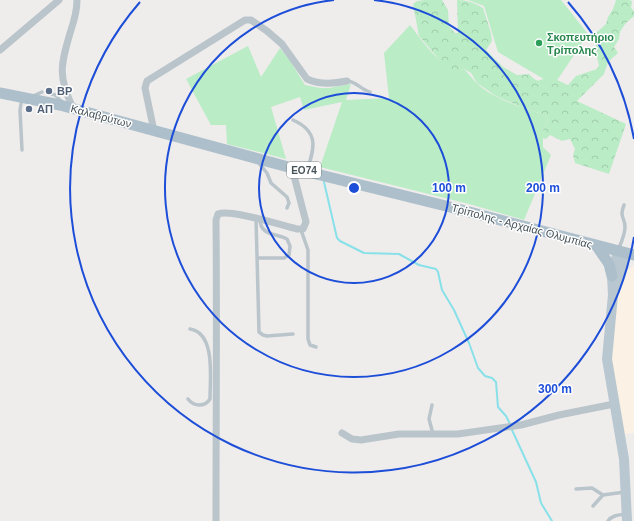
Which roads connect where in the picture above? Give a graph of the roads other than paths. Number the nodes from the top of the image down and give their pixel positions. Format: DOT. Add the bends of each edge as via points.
graph roads {
  1 [pos="60,0"];
  2 [pos="77,0"];
  3 [pos="0,50"];
  4 [pos="347,82"];
  5 [pos="370,92"];
  6 [pos="0,93"];
  7 [pos="49,93"];
  8 [pos="31,99"];
  9 [pos="69,108"];
  10 [pos="293,120"];
  11 [pos="154,131"];
  12 [pos="22,150"];
  13 [pos="254,157"];
  14 [pos="292,168"];
  15 [pos="307,171"];
  16 [pos="624,205"];
  17 [pos="287,208"];
  18 [pos="258,219"];
  19 [pos="301,230"];
  20 [pos="596,245"];
  21 [pos="626,253"];
  22 [pos="257,258"];
  23 [pos="612,276"];
  24 [pos="613,295"];
  25 [pos="190,329"];
  26 [pos="293,334"];
  27 [pos="316,347"];
  28 [pos="213,388"];
  29 [pos="188,399"];
  30 [pos="614,404"];
  31 [pos="432,405"];
  32 [pos="342,433"];
  33 [pos="433,434"];
  34 [pos="576,489"];
  35 [pos="626,492"];
  36 [pos="603,495"];
  37 [pos="593,506"];
  38 [pos="627,517"];
  39 [pos="216,521"];
  40 [pos="608,521"];
  1 -- 3 [label="street"];
  2 -- 9 [label="street" via="62,70"];
  4 -- 5 [label="lane" via="352,81"];
  4 -- 11 [label="street" via="329,84 307,79 282,44 251,20 245,20 147,81 145,88"];
  6 -- 8 [label="main road, Καλαβρύτων / ΕΟ74"];
  7 -- 9 [label="lane"];
  8 -- 9 [label="main road, Καλαβρύτων / ΕΟ74"];
  8 -- 12 [label="lane" via="20,110"];
  9 -- 11 [label="main road, Καλαβρύτων / ΕΟ74"];
  10 -- 15 [label="lane" via="305,127 312,139 314,148"];
  11 -- 13 [label="main road, Τρίπολης - Αρχαίας Ολυμπίας / ΕΟ74"];
  13 -- 14 [label="main road, Τρίπολης - Αρχαίας Ολυμπίας / ΕΟ74"];
  13 -- 17 [label="lane" via="267,173 271,183 287,197"];
  14 -- 15 [label="main road, Τρίπολης - Αρχαίας Ολυμπίας / ΕΟ74"];
  14 -- 19 [label="street" via="306,222"];
  15 -- 20 [label="main road, Τρίπολης - Αρχαίας Ολυμπίας / ΕΟ74"];
  16 -- 21 [label="lane" via="621,216 624,223"];
  18 -- 19 [label="street"];
  18 -- 22 [label="lane"];
  18 -- 22 [label="lane" via="262,230 287,239 290,250 289,255 284,258"];
  18 -- 28 [label="street" via="224,213 217,216 217,312"];
  19 -- 27 [label="lane" via="308,250 308,339 310,345"];
  20 -- 21 [label="main road, Τρίπολης - Αρχαίας Ολυμπίας / ΕΟ74"];
  20 -- 23 [label="main road" via="609,264"];
  21 -- 23 [label="street"];
  21 -- 24 [label="street"];
  22 -- 26 [label="lane" via="259,332 267,336"];
  23 -- 24 [label="street"];
  24 -- 30 [label="street" via="607,359"];
  25 -- 28 [label="lane" via="198,331 207,342"];
  28 -- 29 [label="lane" via="206,404 195,404"];
  28 -- 39 [label="street"];
  30 -- 33 [label="street" via="521,425 458,434"];
  30 -- 35 [label="street" via="624,459"];
  31 -- 33 [label="lane" via="429,419"];
  32 -- 33 [label="street" via="352,439 361,440 399,434"];
  34 -- 36 [label="lane" via="592,488"];
  35 -- 36 [label="lane"];
  35 -- 38 [label="street"];
  36 -- 37 [label="lane"];
  38 -- 40 [label="lane" via="615,515"];
}
